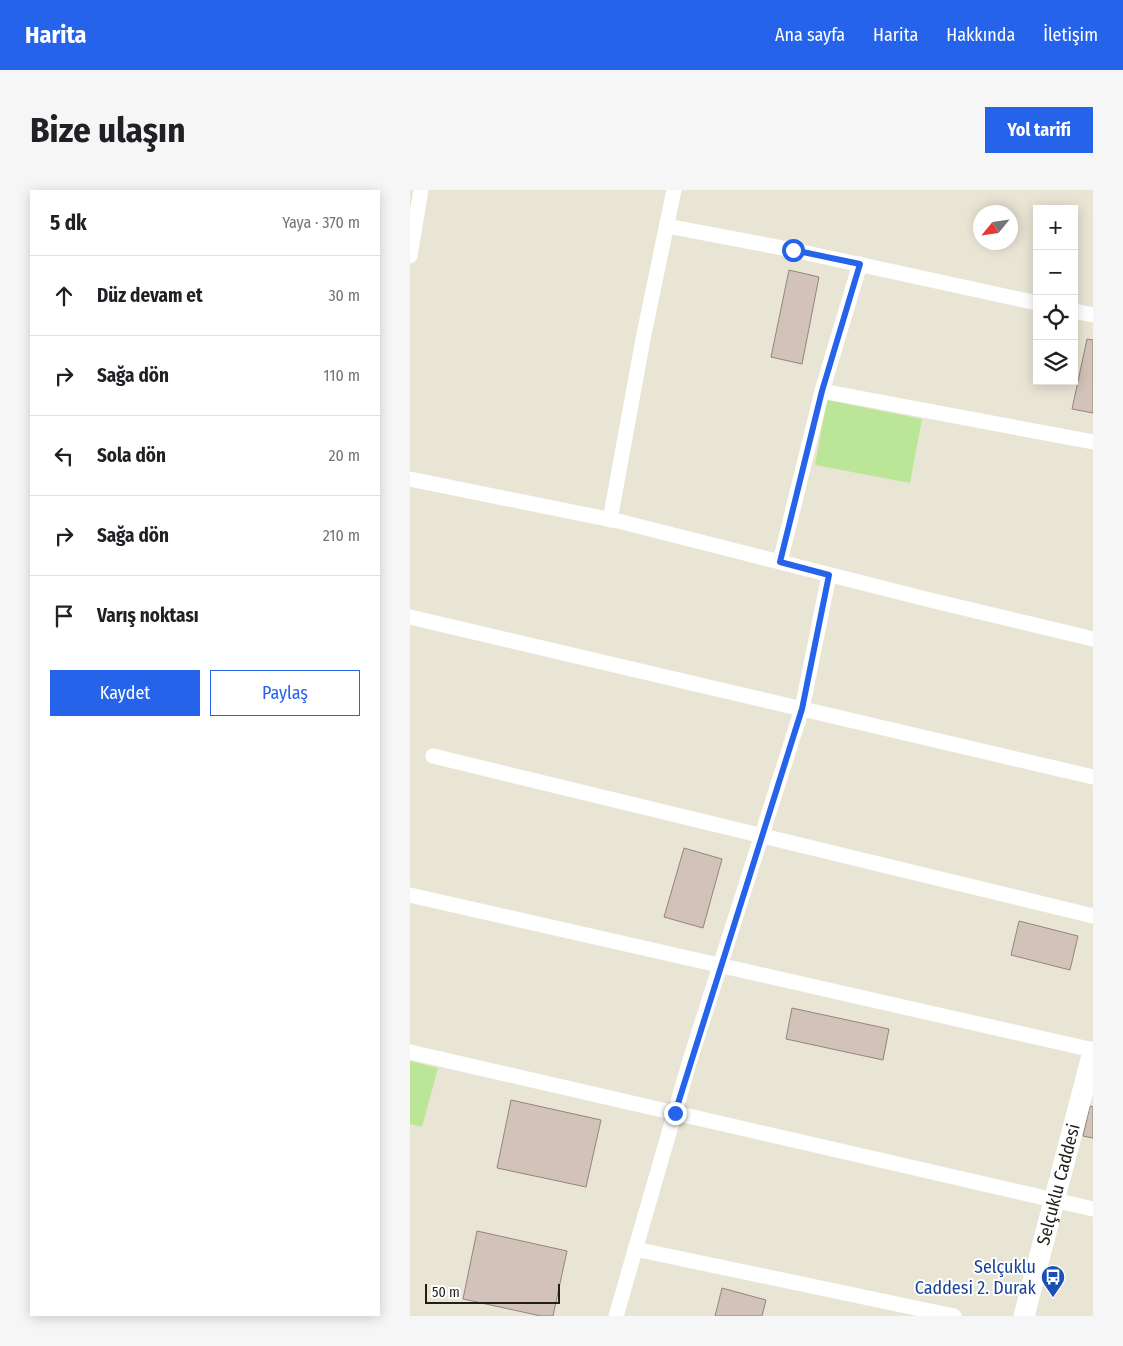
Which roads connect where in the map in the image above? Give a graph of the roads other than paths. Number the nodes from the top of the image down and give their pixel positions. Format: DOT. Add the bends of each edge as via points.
graph roads {
  1 [pos="422,190"];
  2 [pos="674,190"];
  3 [pos="667,226"];
  4 [pos="410,256"];
  5 [pos="860,264"];
  6 [pos="1033,302"];
  7 [pos="1078,312"];
  8 [pos="1093,315"];
  9 [pos="822,391"];
  10 [pos="1093,442"];
  11 [pos="410,479"];
  12 [pos="610,520"];
  13 [pos="780,562"];
  14 [pos="829,575"];
  15 [pos="410,617"];
  16 [pos="1093,639"];
  17 [pos="802,709"];
  18 [pos="433,756"];
  19 [pos="1093,777"];
  20 [pos="761,837"];
  21 [pos="410,895"];
  22 [pos="1093,916"];
  23 [pos="720,967"];
  24 [pos="1093,1051"];
  25 [pos="410,1052"];
  26 [pos="675,1113"];
  27 [pos="1054,1201"];
  28 [pos="1093,1210"];
  29 [pos="635,1249"];
  30 [pos="616,1316"];
  31 [pos="954,1316"];
  32 [pos="1024,1316"];
  1 -- 4 [label="street"];
  2 -- 3 [label="street"];
  3 -- 5 [label="street"];
  3 -- 12 [label="street"];
  5 -- 6 [label="street"];
  5 -- 9 [label="street"];
  7 -- 8 [label="street"];
  9 -- 10 [label="street"];
  9 -- 13 [label="street"];
  11 -- 12 [label="street"];
  12 -- 13 [label="street"];
  13 -- 14 [label="street"];
  14 -- 16 [label="street"];
  14 -- 17 [label="street"];
  15 -- 17 [label="street"];
  17 -- 19 [label="street"];
  17 -- 20 [label="street"];
  18 -- 20 [label="street"];
  20 -- 22 [label="street"];
  20 -- 23 [label="street"];
  21 -- 23 [label="street"];
  23 -- 24 [label="street"];
  23 -- 26 [label="street"];
  24 -- 27 [label="street, Selçuklu Caddesi"];
  25 -- 26 [label="street"];
  26 -- 27 [label="street"];
  26 -- 29 [label="street"];
  27 -- 28 [label="street"];
  27 -- 32 [label="street, Selçuklu Caddesi"];
  29 -- 30 [label="street"];
  29 -- 31 [label="street"];
}
